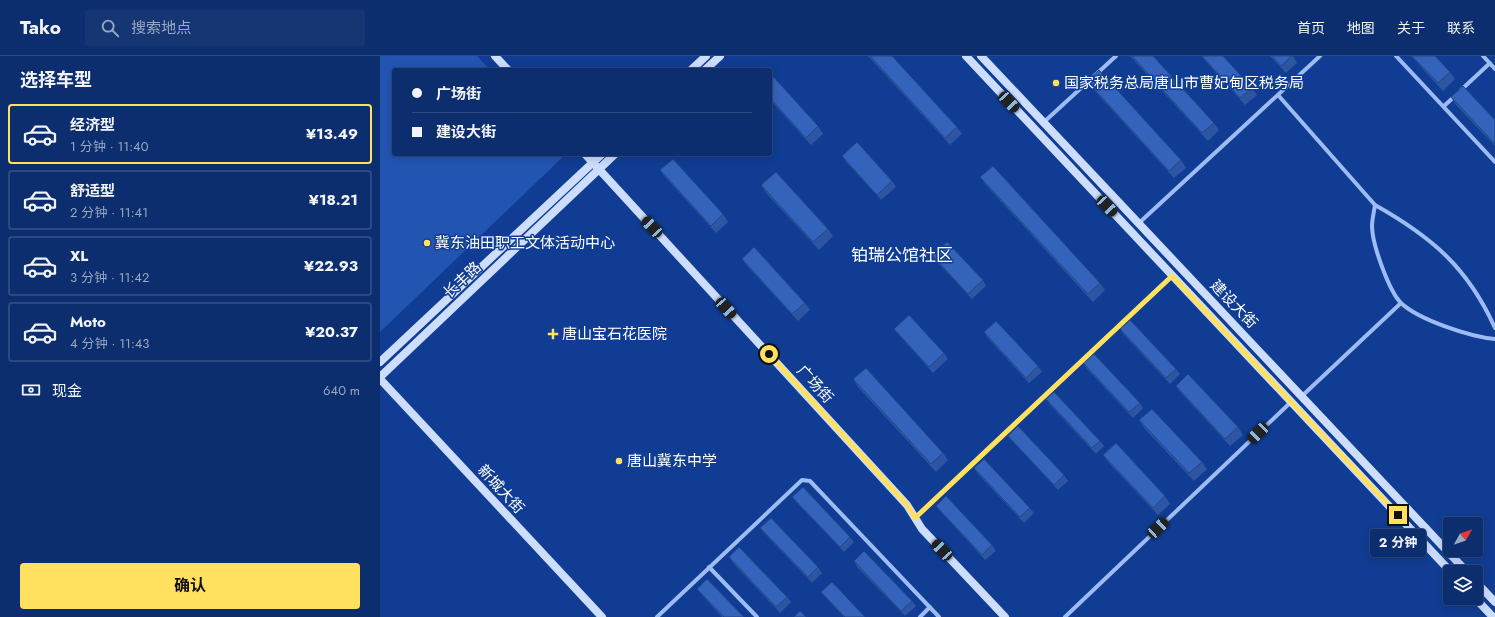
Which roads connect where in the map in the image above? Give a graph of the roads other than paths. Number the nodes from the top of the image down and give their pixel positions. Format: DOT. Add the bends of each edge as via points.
graph roads {
  1 [pos="495,56"];
  2 [pos="706,56"];
  3 [pos="720,56"];
  4 [pos="966,56"];
  5 [pos="981,56"];
  6 [pos="1116,56"];
  7 [pos="1320,56"];
  8 [pos="1396,56"];
  9 [pos="1483,56"];
  10 [pos="1490,63"];
  11 [pos="506,68"];
  12 [pos="693,68"];
  13 [pos="707,68"];
  14 [pos="1495,69"];
  15 [pos="1278,95"];
  16 [pos="1444,106"];
  17 [pos="1043,124"];
  18 [pos="587,156"];
  19 [pos="600,156"];
  20 [pos="613,156"];
  21 [pos="593,162"];
  22 [pos="1495,162"];
  23 [pos="599,169"];
  24 [pos="1375,205"];
  25 [pos="1139,224"];
  26 [pos="1172,276"];
  27 [pos="1401,303"];
  28 [pos="1495,328"];
  29 [pos="1495,338"];
  30 [pos="380,362"];
  31 [pos="380,378"];
  32 [pos="1302,396"];
  33 [pos="1291,402"];
  34 [pos="915,518"];
  35 [pos="1444,565"];
  36 [pos="1460,565"];
  37 [pos="709,567"];
  38 [pos="1483,589"];
  39 [pos="1495,602"];
  40 [pos="1482,605"];
  41 [pos="930,608"];
  42 [pos="1491,614"];
  43 [pos="602,617"];
  44 [pos="657,617"];
  45 [pos="757,617"];
  46 [pos="920,617"];
  47 [pos="939,617"];
  48 [pos="1005,617"];
  49 [pos="1065,617"];
  1 -- 11 [label="main road"];
  2 -- 12 [label="main road"];
  3 -- 13 [label="main road"];
  4 -- 26 [label="main road, 建设大街"];
  5 -- 17 [label="main road, 建设大街"];
  6 -- 17 [label="street"];
  7 -- 15 [label="street"];
  8 -- 16 [label="street"];
  9 -- 10 [label="street"];
  10 -- 14 [label="street"];
  10 -- 16 [label="street"];
  15 -- 24 [label="street"];
  15 -- 25 [label="street"];
  16 -- 22 [label="street"];
  17 -- 25 [label="main road, 建设大街"];
  18 -- 21 [label="main road, 广场街"];
  19 -- 21 [label="main road"];
  20 -- 23 [label="main road, 长丰路"];
  21 -- 23 [label="main road, 广场街"];
  21 -- 30 [label="main road"];
  23 -- 31 [label="main road, 长丰路"];
  23 -- 34 [label="main road, 广场街" via="907,505"];
  24 -- 27 [label="street" via="1372,227 1378,256 1388,281"];
  24 -- 28 [label="street" via="1417,230 1451,259 1473,288"];
  25 -- 32 [label="main road, 建设大街"];
  26 -- 33 [label="main road, 建设大街"];
  26 -- 34 [label="street"];
  27 -- 29 [label="street" via="1424,317 1454,330 1478,337"];
  27 -- 32 [label="street"];
  31 -- 43 [label="main road, 新城大街"];
  32 -- 36 [label="main road, 建设大街"];
  33 -- 35 [label="main road, 建设大街"];
  33 -- 49 [label="street"];
  34 -- 48 [label="main road, 广场街" via="922,529"];
  37 -- 41 [label="street" via="802,480 810,481"];
  37 -- 44 [label="street"];
  37 -- 45 [label="street"];
  38 -- 39 [label="main road"];
  40 -- 42 [label="main road"];
  41 -- 46 [label="street"];
  41 -- 47 [label="street"];
}
